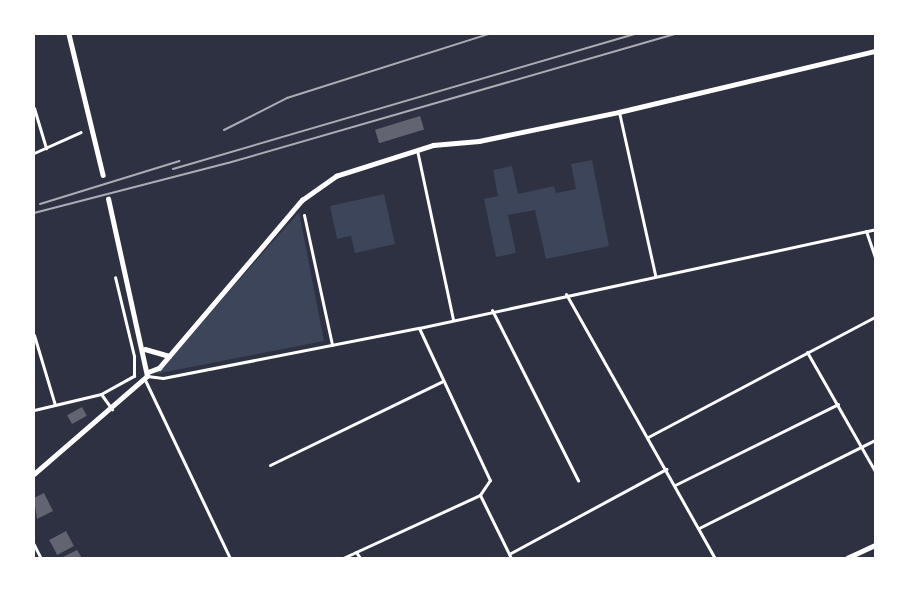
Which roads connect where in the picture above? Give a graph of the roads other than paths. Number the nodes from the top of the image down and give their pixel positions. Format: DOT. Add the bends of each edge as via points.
graph roads {
  1 [pos="69,34"];
  2 [pos="875,51"];
  3 [pos="34,108"];
  4 [pos="619,112"];
  5 [pos="81,132"];
  6 [pos="46,148"];
  7 [pos="417,150"];
  8 [pos="34,153"];
  9 [pos="103,175"];
  10 [pos="108,199"];
  11 [pos="304,214"];
  12 [pos="875,229"];
  13 [pos="866,231"];
  14 [pos="875,257"];
  15 [pos="655,275"];
  16 [pos="115,277"];
  17 [pos="566,294"];
  18 [pos="492,310"];
  19 [pos="875,317"];
  20 [pos="453,319"];
  21 [pos="419,328"];
  22 [pos="34,334"];
  23 [pos="332,345"];
  24 [pos="144,349"];
  25 [pos="807,352"];
  26 [pos="169,356"];
  27 [pos="147,376"];
  28 [pos="443,381"];
  29 [pos="101,394"];
  30 [pos="838,404"];
  31 [pos="55,405"];
  32 [pos="34,410"];
  33 [pos="112,410"];
  34 [pos="648,437"];
  35 [pos="875,440"];
  36 [pos="861,447"];
  37 [pos="270,465"];
  38 [pos="666,469"];
  39 [pos="875,471"];
  40 [pos="34,474"];
  41 [pos="578,480"];
  42 [pos="675,485"];
  43 [pos="480,495"];
  44 [pos="699,528"];
  45 [pos="34,544"];
  46 [pos="875,545"];
  47 [pos="356,552"];
  48 [pos="509,554"];
  49 [pos="41,558"];
  50 [pos="230,558"];
  51 [pos="343,558"];
  52 [pos="360,558"];
  53 [pos="511,558"];
  54 [pos="715,558"];
  55 [pos="847,558"];
  1 -- 9 [label="street"];
  2 -- 4 [label="street"];
  3 -- 6 [label="street"];
  4 -- 7 [label="street"];
  4 -- 15 [label="street"];
  5 -- 6 [label="street"];
  6 -- 8 [label="street"];
  7 -- 20 [label="street"];
  7 -- 26 [label="street" via="336,176 302,200"];
  10 -- 24 [label="street"];
  11 -- 23 [label="street"];
  12 -- 13 [label="street"];
  13 -- 14 [label="street"];
  13 -- 15 [label="street"];
  15 -- 17 [label="street"];
  16 -- 29 [label="street" via="135,371 124,385"];
  17 -- 18 [label="street"];
  17 -- 34 [label="street"];
  18 -- 20 [label="street"];
  18 -- 41 [label="street"];
  19 -- 25 [label="street"];
  20 -- 21 [label="street"];
  21 -- 23 [label="street"];
  21 -- 28 [label="street"];
  22 -- 31 [label="street"];
  23 -- 27 [label="street" via="162,378"];
  24 -- 26 [label="street"];
  24 -- 27 [label="street"];
  25 -- 30 [label="street"];
  25 -- 34 [label="street"];
  26 -- 27 [label="street"];
  27 -- 33 [label="street"];
  27 -- 50 [label="street"];
  28 -- 37 [label="street"];
  28 -- 43 [label="street" via="490,480"];
  29 -- 31 [label="street"];
  29 -- 33 [label="street"];
  30 -- 36 [label="street"];
  30 -- 42 [label="street"];
  31 -- 32 [label="street"];
  33 -- 40 [label="street"];
  34 -- 38 [label="street"];
  35 -- 36 [label="street"];
  36 -- 39 [label="street"];
  36 -- 44 [label="street"];
  38 -- 42 [label="street"];
  38 -- 48 [label="street"];
  42 -- 44 [label="street"];
  43 -- 47 [label="street"];
  43 -- 48 [label="street"];
  44 -- 54 [label="street"];
  45 -- 49 [label="street"];
  46 -- 55 [label="street"];
  47 -- 51 [label="street"];
  47 -- 52 [label="street"];
  48 -- 53 [label="street"];
}
